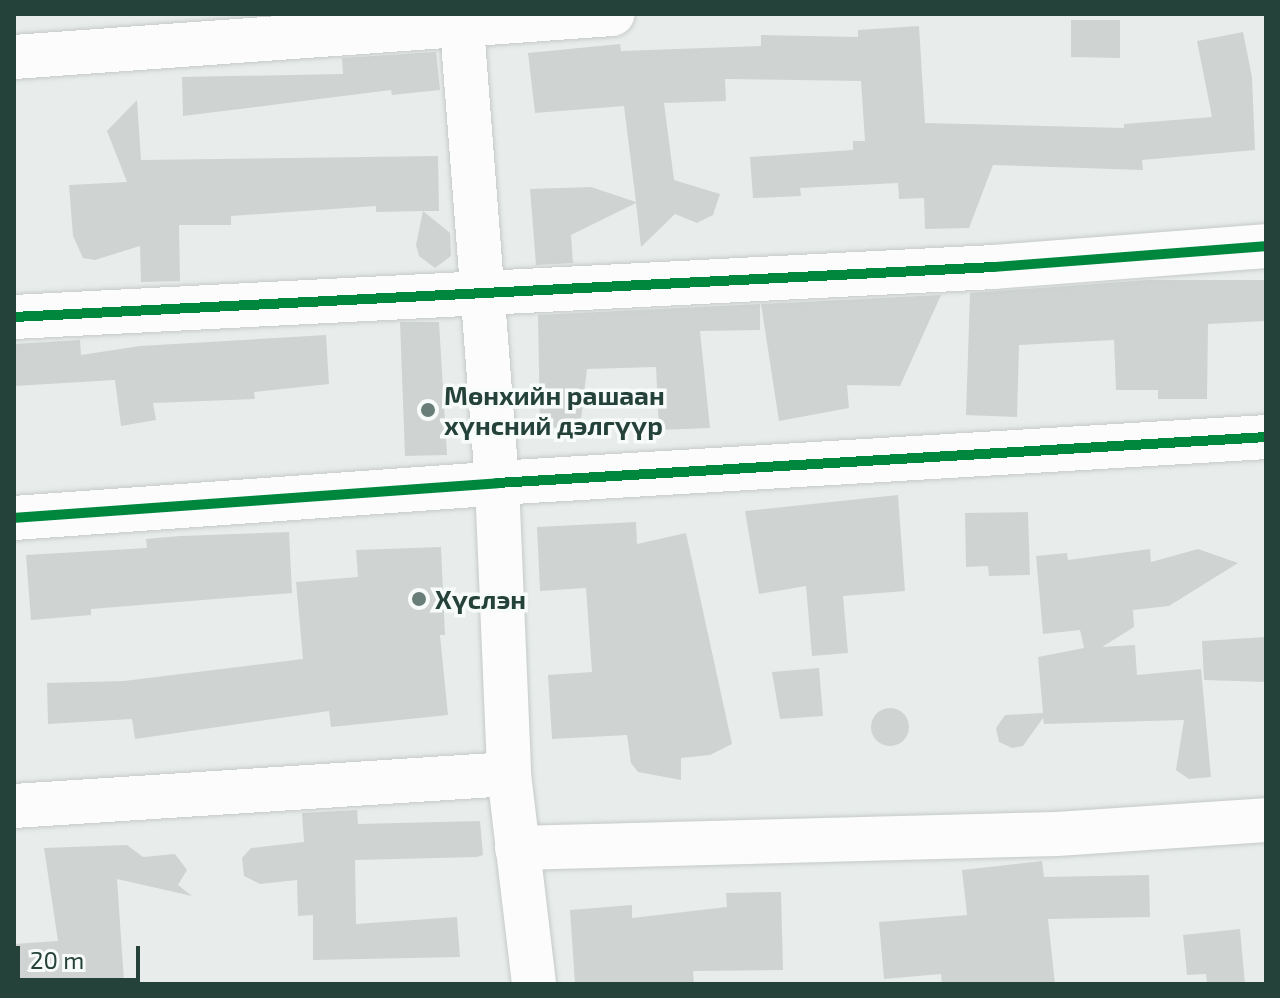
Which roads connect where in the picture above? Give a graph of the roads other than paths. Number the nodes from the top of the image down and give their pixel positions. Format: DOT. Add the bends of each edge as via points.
graph roads {
  1 [pos="612,14"];
  2 [pos="461,19"];
  3 [pos="14,57"];
  4 [pos="1266,246"];
  5 [pos="480,289"];
  6 [pos="14,317"];
  7 [pos="1266,437"];
  8 [pos="497,483"];
  9 [pos="14,518"];
  10 [pos="509,774"];
  11 [pos="14,806"];
  12 [pos="1266,820"];
  13 [pos="517,848"];
  14 [pos="534,984"];
  1 -- 2 [label="street"];
  2 -- 3 [label="street"];
  2 -- 5 [label="street"];
  4 -- 5 [label="street" via="994,267"];
  5 -- 6 [label="street"];
  5 -- 8 [label="street"];
  7 -- 8 [label="street"];
  8 -- 9 [label="street"];
  8 -- 10 [label="street"];
  10 -- 11 [label="street"];
  10 -- 13 [label="street"];
  12 -- 13 [label="street" via="1057,834"];
  13 -- 14 [label="street"];
}
